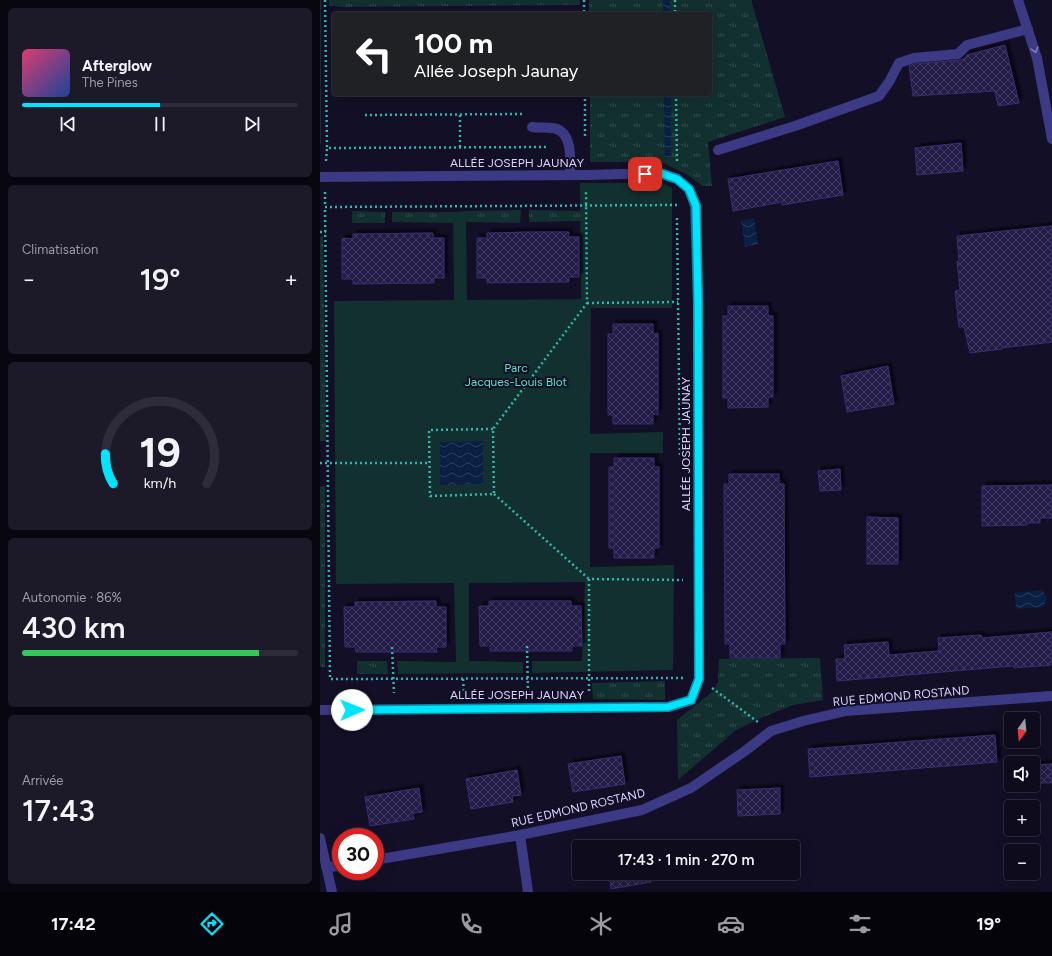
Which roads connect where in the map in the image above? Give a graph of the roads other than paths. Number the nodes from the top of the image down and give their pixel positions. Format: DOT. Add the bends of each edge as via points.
graph roads {
  1 [pos="1018,0"];
  2 [pos="1028,29"];
  3 [pos="532,127"];
  4 [pos="1052,139"];
  5 [pos="718,150"];
  6 [pos="570,175"];
  7 [pos="320,177"];
  8 [pos="1052,696"];
  9 [pos="320,710"];
  10 [pos="520,835"];
  11 [pos="320,838"];
  12 [pos="384,858"];
  13 [pos="326,867"];
  14 [pos="332,867"];
  15 [pos="332,892"];
  16 [pos="528,892"];
  1 -- 2 [label="street"];
  2 -- 4 [label="street, one-way" via="1037,58"];
  2 -- 5 [label="street" via="967,45 958,54 914,58 899,63 879,96"];
  3 -- 6 [label="street" via="557,129 565,135 570,148"];
  6 -- 7 [label="street, ALLÉE JOSEPH JAUNAY"];
  6 -- 9 [label="street, ALLÉE JOSEPH JAUNAY" via="660,173 677,179 689,189 696,206 699,679 691,700 668,707"];
  8 -- 10 [label="street, RUE EDMOND ROSTAND" via="846,711 803,721 771,731 745,752 691,788 642,810"];
  10 -- 12 [label="street, RUE EDMOND ROSTAND"];
  10 -- 16 [label="street"];
  11 -- 13 [label="street"];
  13 -- 14 [label="street"];
  13 -- 15 [label="street"];
}
